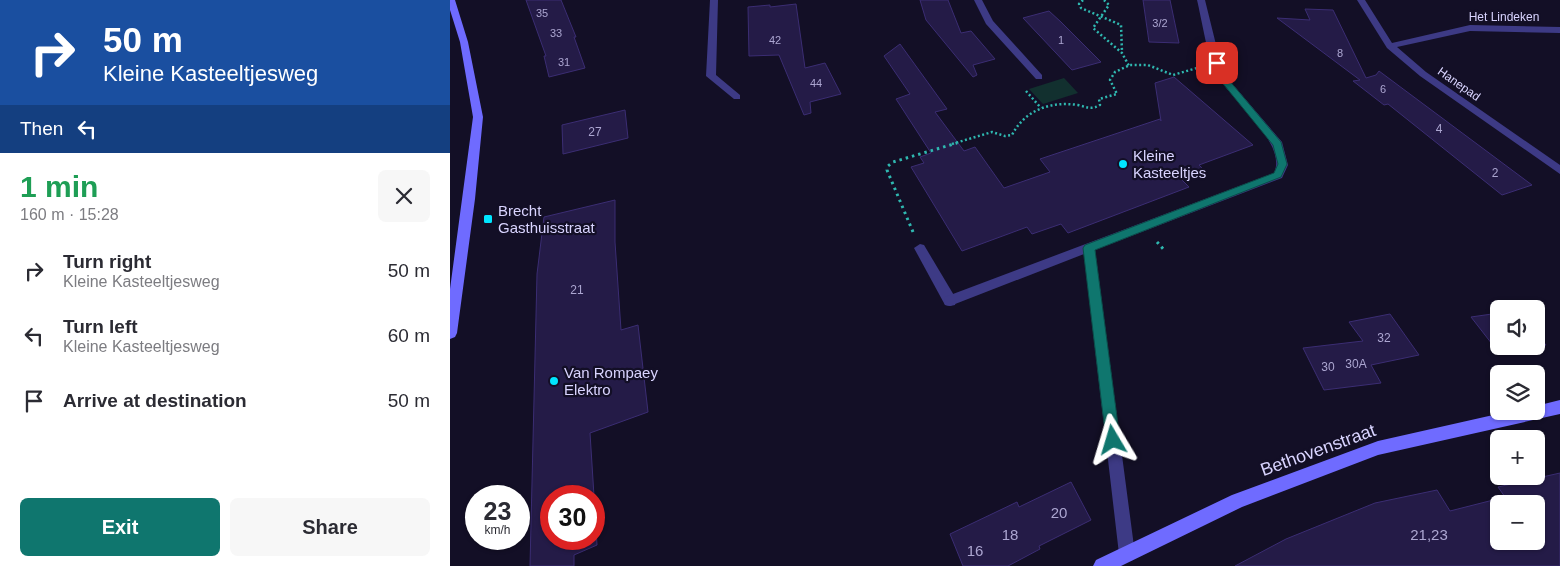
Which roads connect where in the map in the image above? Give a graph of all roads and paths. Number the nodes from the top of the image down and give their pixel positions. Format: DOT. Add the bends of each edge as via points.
graph roads {
  1 [pos="451,0"];
  2 [pos="714,0"];
  3 [pos="978,0"];
  4 [pos="1083,0"];
  5 [pos="1104,0"];
  6 [pos="1201,0"];
  7 [pos="1361,0"];
  8 [pos="1102,16"];
  9 [pos="1560,30"];
  10 [pos="1390,46"];
  11 [pos="1122,52"];
  12 [pos="1217,63"];
  13 [pos="1129,66"];
  14 [pos="1039,77"];
  15 [pos="736,97"];
  16 [pos="1560,170"];
  17 [pos="920,248"];
  18 [pos="1089,248"];
  19 [pos="450,333"];
  20 [pos="1560,407"];
  21 [pos="1127,554"];
  22 [pos="1102,566"];
  1 -- 19 [label="main road" via="464,42 478,117"];
  2 -- 15 [label="street" via="711,76"];
  3 -- 14 [label="street" via="989,22"];
  4 -- 8 [label="path" via="1079,4 1081,8"];
  5 -- 8 [label="path" via="1109,5"];
  6 -- 12 [label="street"];
  7 -- 10 [label="street, Hanepad"];
  8 -- 11 [label="path" via="1121,25"];
  8 -- 11 [label="path" via="1093,28"];
  9 -- 10 [label="street, Het Lindeken" via="1470,28"];
  10 -- 16 [label="street, Hanepad" via="1423,74"];
  11 -- 13 [label="path"];
  12 -- 13 [label="path" via="1173,75 1155,66"];
  12 -- 18 [label="street" via="1219,73 1278,144 1282,164 1278,175"];
  13 -- 17 [label="path" via="1118,70 1110,80 1117,94 1099,99 1100,105 1095,108 1064,105 1041,108 1028,112 1018,121 1012,134 1005,136 992,132 888,166"];
  17 -- 18 [label="street" via="950,301"];
  18 -- 21 [label="street"];
  20 -- 21 [label="main road, Bethovenstraat" via="1378,448 1238,501"];
  21 -- 22 [label="main road, Bethovenstraat"];
}
